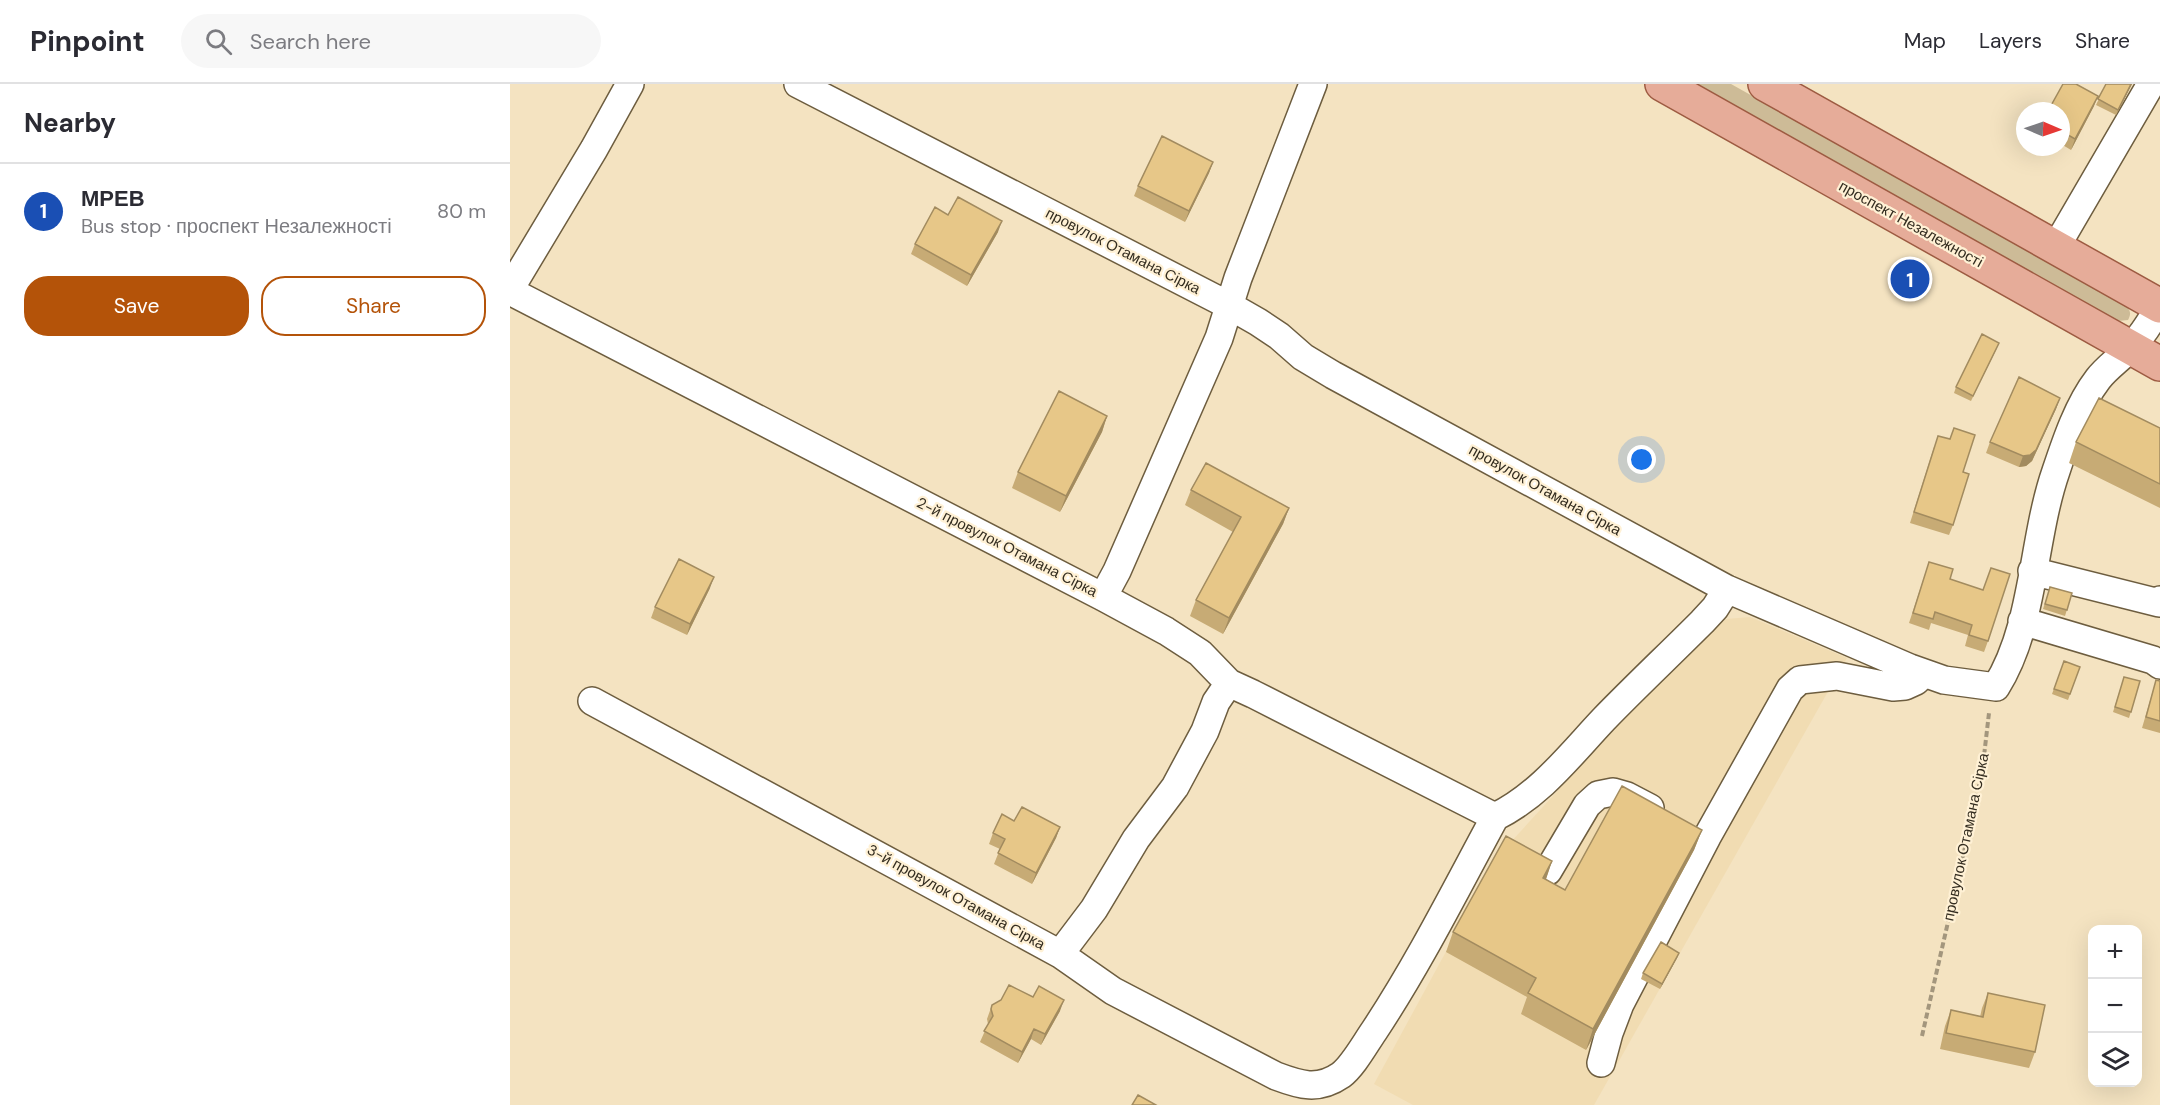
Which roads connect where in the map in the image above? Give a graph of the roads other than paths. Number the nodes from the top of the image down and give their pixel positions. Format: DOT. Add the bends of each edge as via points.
graph roads {
  1 [pos="630,84"];
  2 [pos="798,84"];
  3 [pos="1313,84"];
  4 [pos="1662,84"];
  5 [pos="1765,84"];
  6 [pos="2151,84"];
  7 [pos="2056,247"];
  8 [pos="510,290"];
  9 [pos="1230,306"];
  10 [pos="2160,306"];
  11 [pos="2131,347"];
  12 [pos="2160,363"];
  13 [pos="2032,571"];
  14 [pos="1727,589"];
  15 [pos="1103,597"];
  16 [pos="2160,600"];
  17 [pos="2022,621"];
  18 [pos="2160,665"];
  19 [pos="1924,673"];
  20 [pos="1228,683"];
  21 [pos="592,701"];
  22 [pos="1495,817"];
  23 [pos="1687,826"];
  24 [pos="1548,872"];
  25 [pos="1060,954"];
  26 [pos="1601,1063"];
  1 -- 8 [label="street"];
  2 -- 9 [label="street, провулок Отамана Сірка"];
  3 -- 9 [label="street"];
  4 -- 11 [label="main road, проспект Незалежності"];
  5 -- 7 [label="main road"];
  6 -- 7 [label="street"];
  7 -- 10 [label="main road"];
  8 -- 15 [label="street, 2-й провулок Отамана Сірка"];
  9 -- 14 [label="street, провулок Отамана Сірка" via="1333,375"];
  9 -- 15 [label="street"];
  10 -- 11 [label="street"];
  11 -- 12 [label="main road, проспект Незалежності"];
  11 -- 13 [label="street" via="2103,372 2079,412 2055,472"];
  13 -- 16 [label="street" via="2159,603"];
  13 -- 17 [label="street"];
  14 -- 19 [label="street, провулок Отамана Сірка"];
  14 -- 22 [label="street" via="1702,622 1536,792"];
  15 -- 20 [label="street, 2-й провулок Отамана Сірка" via="1200,653"];
  17 -- 18 [label="street"];
  17 -- 19 [label="street, провулок Отамана Сірка" via="2006,670 1995,687"];
  19 -- 23 [label="street" via="1905,686 1893,687 1837,676 1800,680"];
  20 -- 22 [label="street, 2-й провулок Отамана Сірка"];
  20 -- 25 [label="street" via="1175,787"];
  21 -- 25 [label="street, 3-й провулок Отамана Сірка"];
  22 -- 25 [label="street, 3-й провулок Отамана Сірка" via="1382,1019 1342,1074 1321,1084 1302,1085 1276,1076 1113,991"];
  23 -- 24 [label="street" via="1627,796 1613,792 1598,795 1587,805"];
  23 -- 26 [label="street"];
}
